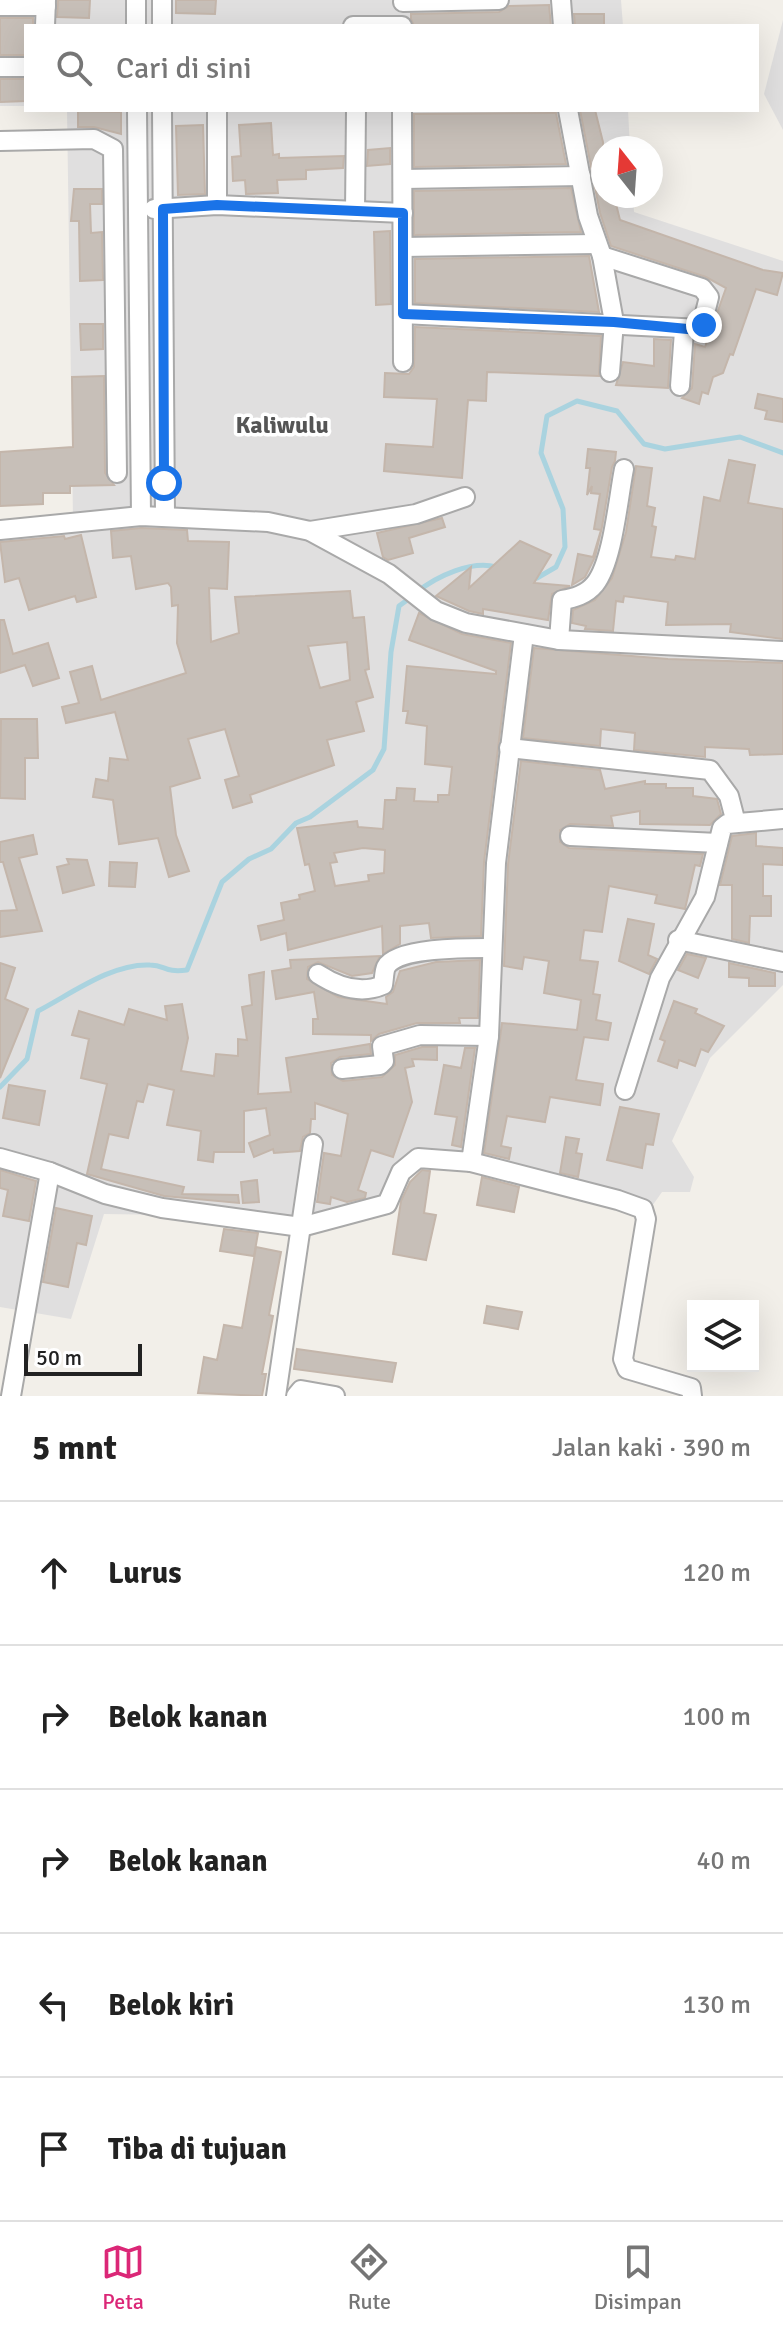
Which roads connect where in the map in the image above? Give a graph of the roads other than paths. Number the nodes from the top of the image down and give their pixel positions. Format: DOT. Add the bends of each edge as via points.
graph roads {
  1 [pos="136,0"];
  2 [pos="162,0"];
  3 [pos="499,0"];
  4 [pos="561,0"];
  5 [pos="403,1"];
  6 [pos="46,3"];
  7 [pos="0,6"];
  8 [pos="45,24"];
  9 [pos="136,24"];
  10 [pos="162,24"];
  11 [pos="402,24"];
  12 [pos="563,24"];
  13 [pos="0,67"];
  14 [pos="24,67"];
  15 [pos="137,112"];
  16 [pos="162,112"];
  17 [pos="217,112"];
  18 [pos="356,112"];
  19 [pos="402,112"];
  20 [pos="568,112"];
  21 [pos="0,141"];
  22 [pos="581,176"];
  23 [pos="403,179"];
  24 [pos="217,205"];
  25 [pos="163,209"];
  26 [pos="113,210"];
  27 [pos="137,210"];
  28 [pos="355,211"];
  29 [pos="403,213"];
  30 [pos="403,247"];
  31 [pos="599,250"];
  32 [pos="403,314"];
  33 [pos="614,322"];
  34 [pos="684,331"];
  35 [pos="403,362"];
  36 [pos="139,365"];
  37 [pos="115,366"];
  38 [pos="610,372"];
  39 [pos="680,386"];
  40 [pos="116,442"];
  41 [pos="140,443"];
  42 [pos="624,469"];
  43 [pos="117,473"];
  44 [pos="465,497"];
  45 [pos="165,515"];
  46 [pos="141,516"];
  47 [pos="0,530"];
  48 [pos="310,531"];
  49 [pos="524,634"];
  50 [pos="559,640"];
  51 [pos="783,651"];
  52 [pos="509,748"];
  53 [pos="783,819"];
  54 [pos="736,823"];
  55 [pos="570,836"];
  56 [pos="718,843"];
  57 [pos="678,940"];
  58 [pos="492,948"];
  59 [pos="783,962"];
  60 [pos="318,974"];
  61 [pos="489,1036"];
  62 [pos="342,1069"];
  63 [pos="625,1090"];
  64 [pos="313,1144"];
  65 [pos="0,1158"];
  66 [pos="471,1162"];
  67 [pos="50,1172"];
  68 [pos="301,1227"];
  69 [pos="11,1396"];
  70 [pos="276,1396"];
  71 [pos="296,1396"];
  72 [pos="335,1396"];
  73 [pos="692,1396"];
  1 -- 9 [label="street"];
  2 -- 10 [label="street"];
  3 -- 5 [label="street"];
  4 -- 12 [label="street"];
  5 -- 11 [label="street"];
  6 -- 7 [label="street"];
  6 -- 8 [label="street"];
  13 -- 14 [label="street"];
  15 -- 27 [label="street"];
  16 -- 25 [label="street"];
  17 -- 24 [label="street"];
  18 -- 28 [label="street"];
  19 -- 23 [label="street"];
  20 -- 22 [label="street"];
  21 -- 26 [label="street" via="94,139 109,144"];
  22 -- 23 [label="street"];
  22 -- 31 [label="street"];
  23 -- 29 [label="street"];
  24 -- 25 [label="street"];
  24 -- 28 [label="street"];
  25 -- 27 [label="street"];
  25 -- 45 [label="street"];
  26 -- 27 [label="street"];
  26 -- 37 [label="street"];
  27 -- 36 [label="street"];
  28 -- 29 [label="street"];
  29 -- 30 [label="street"];
  30 -- 31 [label="street"];
  30 -- 32 [label="street"];
  31 -- 33 [label="street"];
  31 -- 34 [label="street" via="708,293 704,325"];
  32 -- 33 [label="street"];
  32 -- 35 [label="street"];
  33 -- 34 [label="street"];
  33 -- 38 [label="street"];
  34 -- 39 [label="street"];
  36 -- 37 [label="street"];
  36 -- 41 [label="street"];
  37 -- 40 [label="street"];
  40 -- 41 [label="street"];
  40 -- 43 [label="street"];
  41 -- 46 [label="street"];
  42 -- 50 [label="street" via="596,583 577,597 562,600"];
  44 -- 48 [label="street" via="416,514"];
  45 -- 46 [label="street"];
  45 -- 48 [label="street" via="268,522"];
  46 -- 47 [label="street"];
  48 -- 49 [label="street" via="389,574 436,611 466,623"];
  49 -- 50 [label="street"];
  49 -- 52 [label="street"];
  50 -- 51 [label="street"];
  52 -- 54 [label="street" via="710,770 729,796"];
  52 -- 58 [label="street"];
  53 -- 54 [label="street"];
  54 -- 56 [label="street" via="722,828"];
  55 -- 56 [label="street"];
  56 -- 57 [label="street" via="705,897"];
  57 -- 59 [label="street"];
  57 -- 63 [label="street" via="660,978"];
  58 -- 60 [label="street" via="446,949 394,959 386,967 383,985 372,990 339,988"];
  58 -- 61 [label="street"];
  61 -- 62 [label="street" via="415,1035 382,1046 380,1065"];
  61 -- 66 [label="street"];
  64 -- 68 [label="street"];
  65 -- 67 [label="street"];
  66 -- 68 [label="street" via="418,1158 401,1172 387,1204"];
  66 -- 73 [label="street" via="643,1209 646,1219 623,1359 627,1369 691,1388"];
  67 -- 68 [label="street" via="105,1194 162,1208"];
  67 -- 69 [label="street"];
  68 -- 70 [label="street"];
  71 -- 72 [label="street" via="301,1390"];
}
